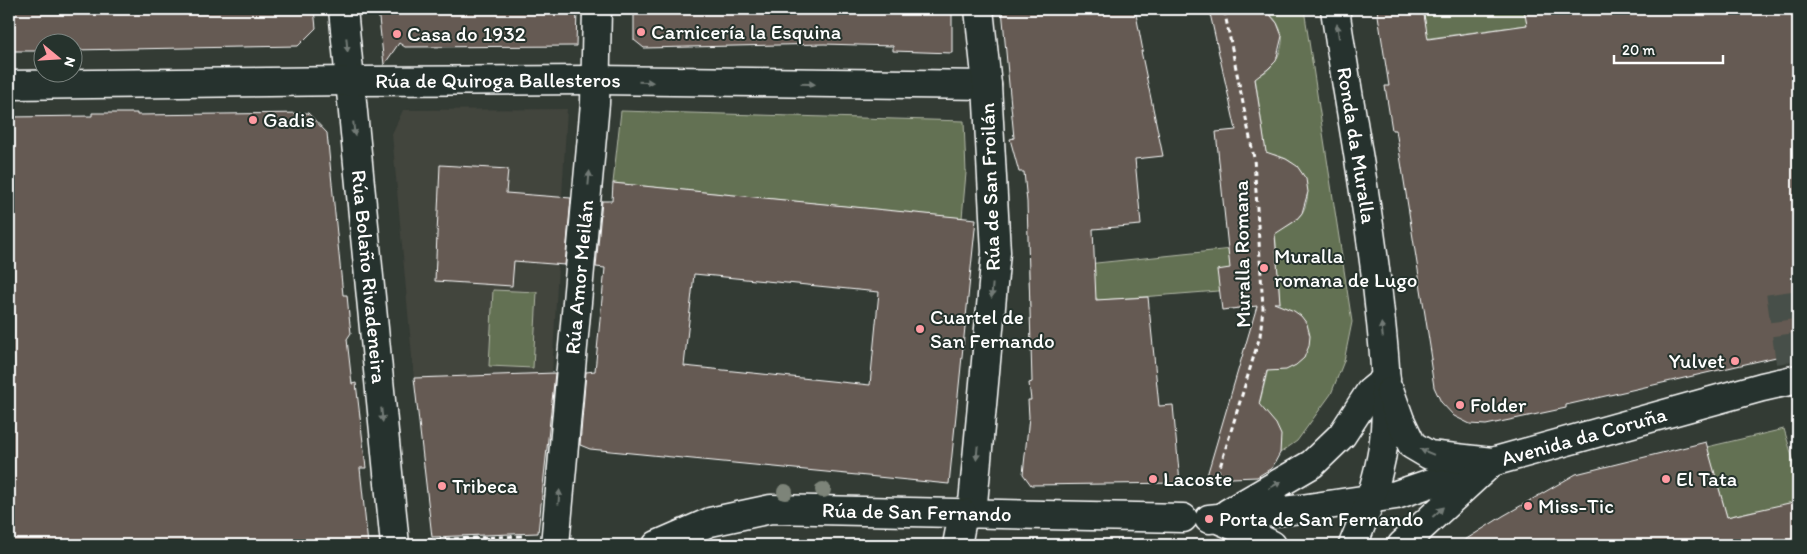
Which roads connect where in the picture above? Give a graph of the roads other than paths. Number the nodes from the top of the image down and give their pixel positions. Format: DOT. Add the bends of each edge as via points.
graph roads {
  1 [pos="343,9"];
  2 [pos="597,9"];
  3 [pos="979,9"];
  4 [pos="1335,9"];
  5 [pos="597,80"];
  6 [pos="350,81"];
  7 [pos="987,85"];
  8 [pos="9,86"];
  9 [pos="1386,379"];
  10 [pos="1798,379"];
  11 [pos="1492,462"];
  12 [pos="1371,500"];
  13 [pos="968,514"];
  14 [pos="1203,519"];
  15 [pos="556,540"];
  16 [pos="394,543"];
  17 [pos="657,545"];
  18 [pos="957,545"];
  19 [pos="1272,545"];
  20 [pos="1353,545"];
  21 [pos="1402,545"];
  1 -- 6 [label="street, Rúa Bolaño Rivadeneira, one-way"];
  2 -- 5 [label="street, Rúa Amor Meilán"];
  3 -- 7 [label="street, Rúa de San Froilán"];
  9 -- 4 [label="street, Ronda da Muralla, one-way" via="1373,242"];
  5 -- 6 [label="street, Rúa de Quiroga Ballesteros"];
  5 -- 7 [label="street, Rúa de Quiroga Ballesteros, one-way"];
  15 -- 5 [label="street, Rúa Amor Meilán, one-way"];
  6 -- 8 [label="street, Rúa de Quiroga Ballesteros"];
  6 -- 16 [label="street, Rúa Bolaño Rivadeneira, one-way"];
  7 -- 13 [label="street, Rúa de San Froilán, one-way" via="996,252"];
  11 -- 9 [label="street, one-way" via="1429,455 1412,445"];
  9 -- 12 [label="street, Ronda da Muralla" via="1384,441"];
  14 -- 9 [label="street, one-way" via="1312,464 1342,435 1370,392"];
  10 -- 11 [label="street, Avenida da Coruña"];
  11 -- 12 [label="street, Avenida da Coruña" via="1396,495"];
  21 -- 11 [label="street, one-way"];
  12 -- 14 [label="street, Rúa de San Fernando"];
  12 -- 20 [label="street, Ronda da Muralla"];
  13 -- 14 [label="street, Rúa de San Fernando"];
  13 -- 17 [label="street, Rúa de San Fernando" via="770,509 710,522"];
  13 -- 18 [label="street, Rúa de San Froilán"];
  14 -- 19 [label="street, Rúa de San Fernando" via="1241,529"];
}
